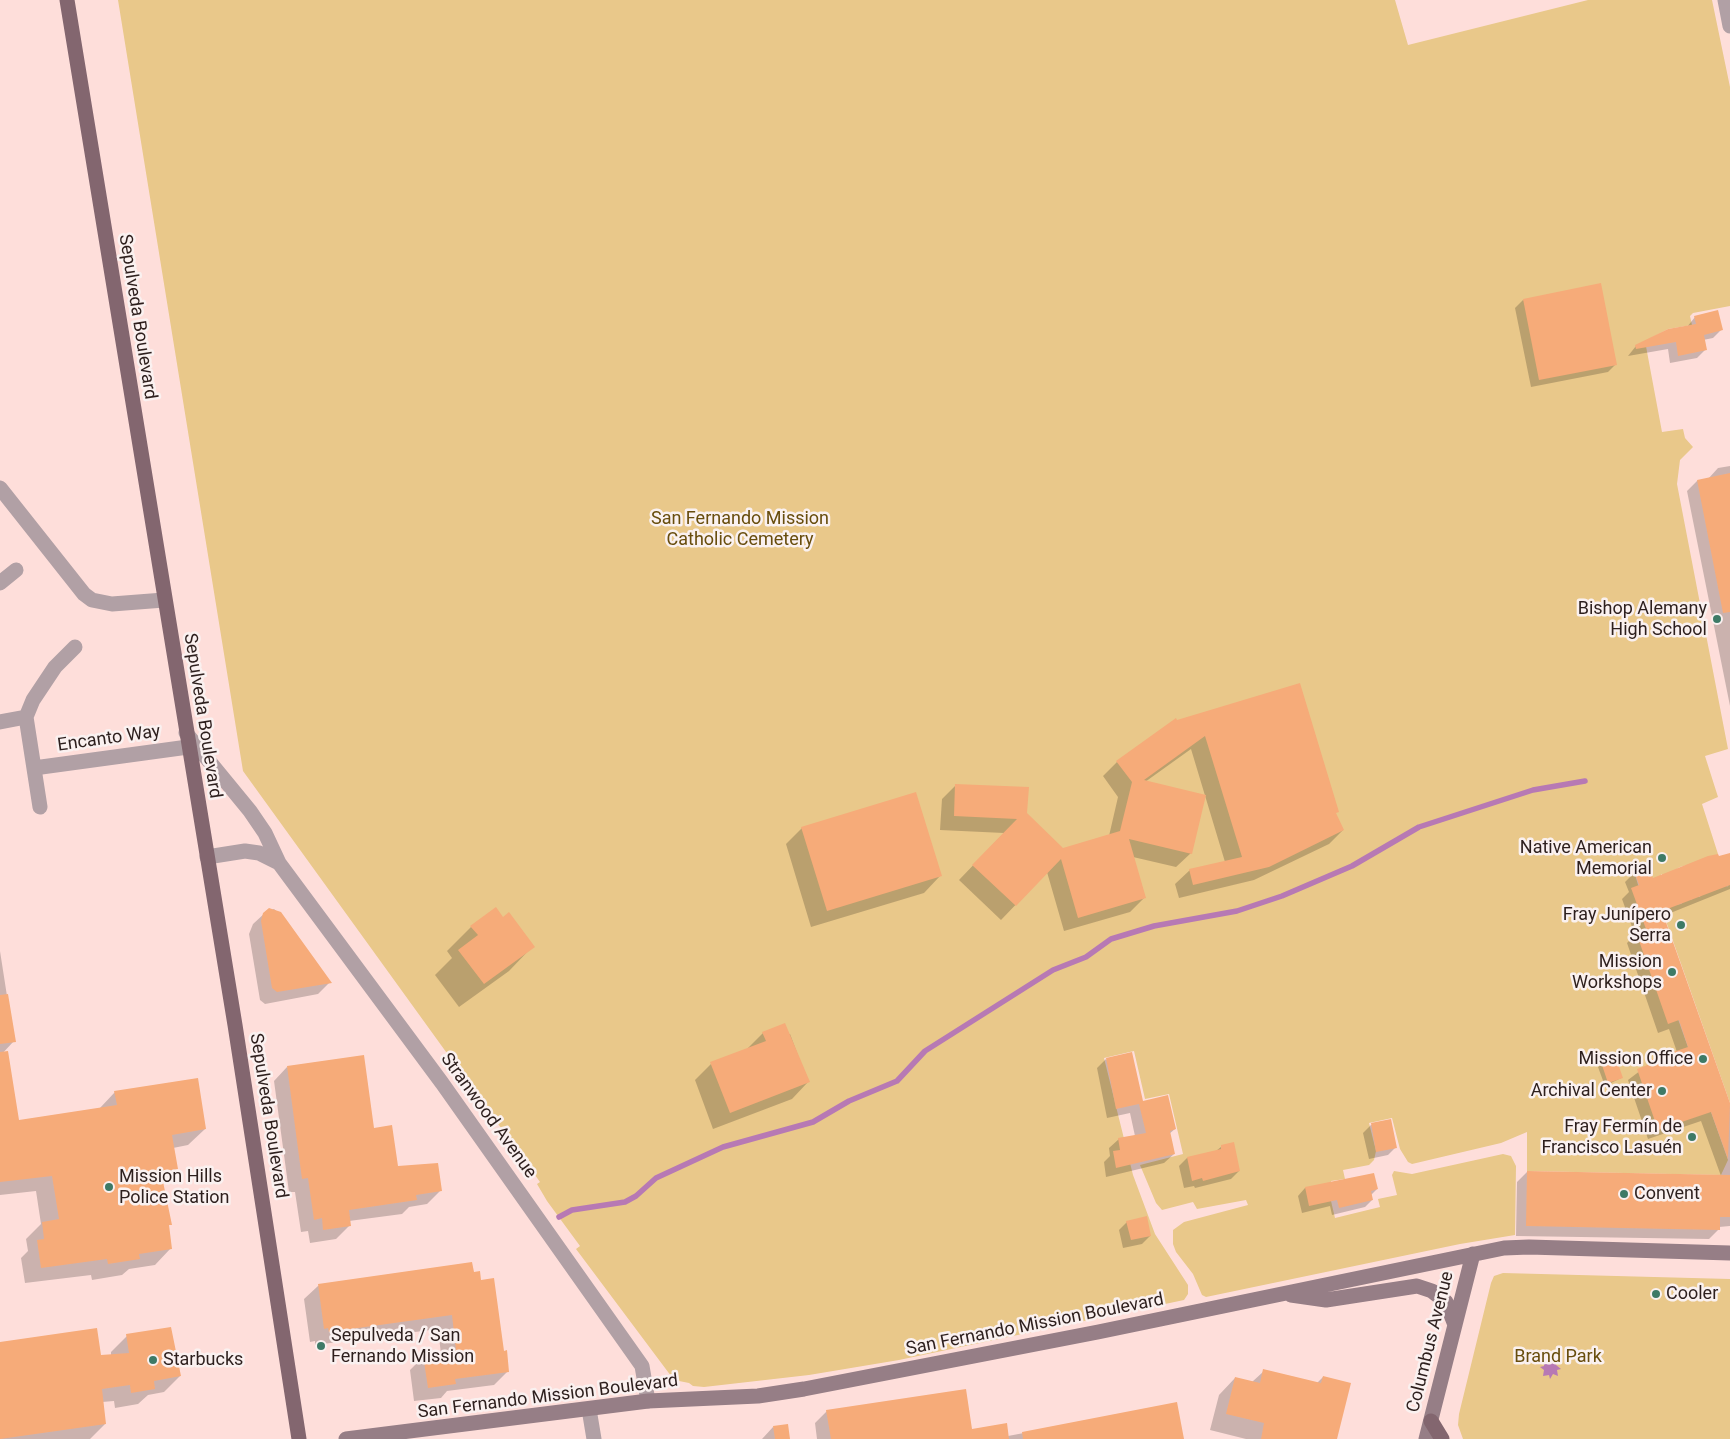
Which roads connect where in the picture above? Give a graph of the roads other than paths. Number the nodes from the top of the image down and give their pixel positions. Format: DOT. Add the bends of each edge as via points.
graph roads {
  1 [pos="67,0"];
  2 [pos="1725,0"];
  3 [pos="1730,26"];
  4 [pos="0,488"];
  5 [pos="16,570"];
  6 [pos="0,583"];
  7 [pos="164,600"];
  8 [pos="75,647"];
  9 [pos="26,717"];
  10 [pos="0,722"];
  11 [pos="187,740"];
  12 [pos="34,768"];
  13 [pos="40,806"];
  14 [pos="207,857"];
  15 [pos="279,863"];
  16 [pos="1730,1252"];
  17 [pos="1473,1254"];
  18 [pos="1280,1294"];
  19 [pos="1455,1325"];
  20 [pos="648,1401"];
  21 [pos="589,1408"];
  22 [pos="1431,1421"];
  23 [pos="299,1439"];
  24 [pos="346,1439"];
  25 [pos="594,1439"];
  26 [pos="1426,1439"];
  27 [pos="1442,1439"];
  1 -- 7 [label="main road, Sepulveda Boulevard"];
  2 -- 3 [label="street"];
  4 -- 7 [label="street" via="92,600 128,604"];
  5 -- 6 [label="street"];
  7 -- 11 [label="main road, Sepulveda Boulevard"];
  8 -- 9 [label="street" via="55,667"];
  9 -- 10 [label="street"];
  9 -- 12 [label="street"];
  11 -- 12 [label="street, Encanto Way"];
  11 -- 14 [label="main road, Sepulveda Boulevard"];
  11 -- 15 [label="street, Stranwood Avenue" via="250,811"];
  12 -- 13 [label="street"];
  14 -- 15 [label="street, Stranwood Avenue" via="244,851 259,853"];
  14 -- 23 [label="main road, Sepulveda Boulevard"];
  15 -- 20 [label="street, Stranwood Avenue" via="442,1083 642,1366"];
  16 -- 17 [label="main road, San Fernando Mission Boulevard" via="1529,1247"];
  17 -- 18 [label="main road, San Fernando Mission Boulevard"];
  17 -- 19 [label="main road, Columbus Avenue"];
  18 -- 19 [label="main road" via="1326,1300 1417,1286 1440,1296 1449,1307"];
  18 -- 20 [label="main road, San Fernando Mission Boulevard" via="830,1384 758,1396"];
  19 -- 22 [label="main road, Columbus Avenue"];
  20 -- 21 [label="main road, San Fernando Mission Boulevard"];
  21 -- 24 [label="main road, San Fernando Mission Boulevard"];
  21 -- 25 [label="street"];
  22 -- 26 [label="main road, Columbus Avenue"];
  22 -- 27 [label="main road"];
}
